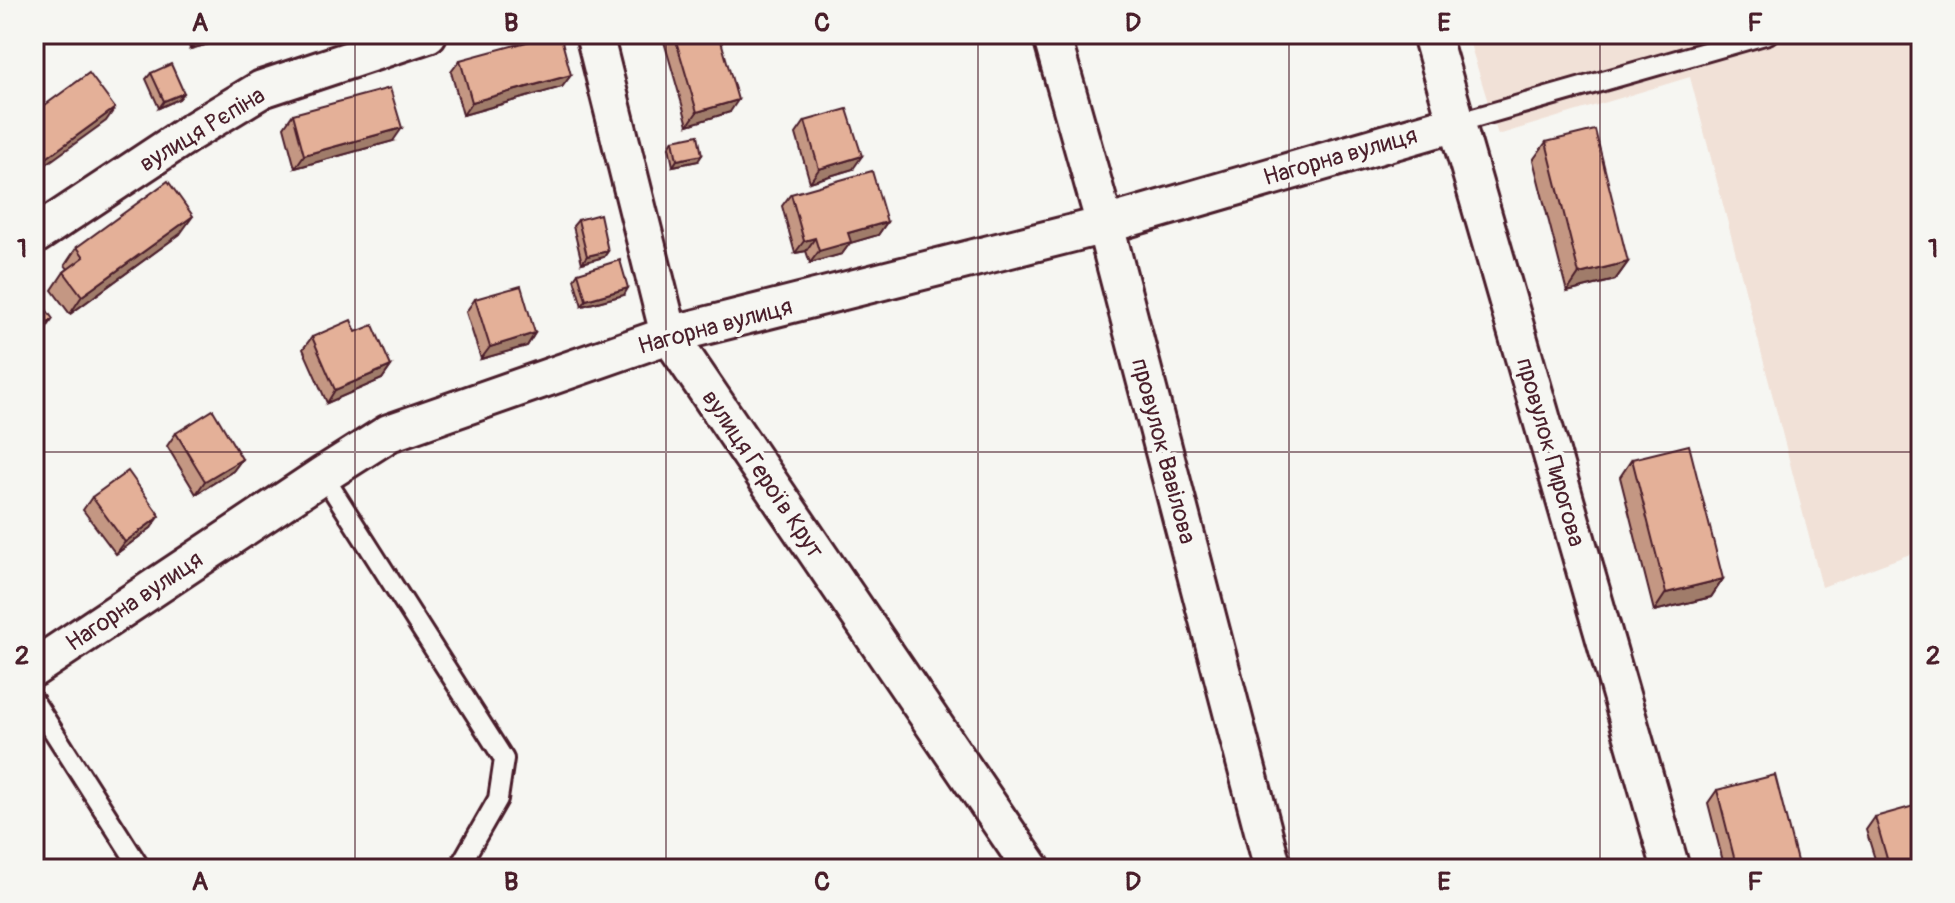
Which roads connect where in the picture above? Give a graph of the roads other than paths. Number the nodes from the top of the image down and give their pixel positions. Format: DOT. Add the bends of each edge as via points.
graph roads {
  1 [pos="428,34"];
  2 [pos="594,34"];
  3 [pos="1051,34"];
  4 [pos="1431,34"];
  5 [pos="1768,34"];
  6 [pos="1456,123"];
  7 [pos="1105,225"];
  8 [pos="34,236"];
  9 [pos="669,335"];
  10 [pos="323,475"];
  11 [pos="34,668"];
  12 [pos="34,701"];
  13 [pos="141,869"];
  14 [pos="458,869"];
  15 [pos="1032,869"];
  16 [pos="1273,869"];
  17 [pos="1671,869"];
  1 -- 8 [label="street, вулиця Рєпіна" via="262,89"];
  2 -- 9 [label="street, вулиця Героїв Крут"];
  3 -- 7 [label="street, провулок Вавілова"];
  4 -- 6 [label="street, провулок Пирогова"];
  5 -- 6 [label="lane"];
  6 -- 7 [label="street, Нагорна вулиця"];
  6 -- 17 [label="street, провулок Пирогова"];
  7 -- 9 [label="street, Нагорна вулиця"];
  7 -- 16 [label="street, провулок Вавілова"];
  9 -- 10 [label="street, Нагорна вулиця" via="389,433"];
  9 -- 15 [label="street, вулиця Героїв Крут"];
  10 -- 11 [label="street, Нагорна вулиця"];
  10 -- 14 [label="lane" via="504,759 498,799"];
  12 -- 13 [label="lane"];
}
